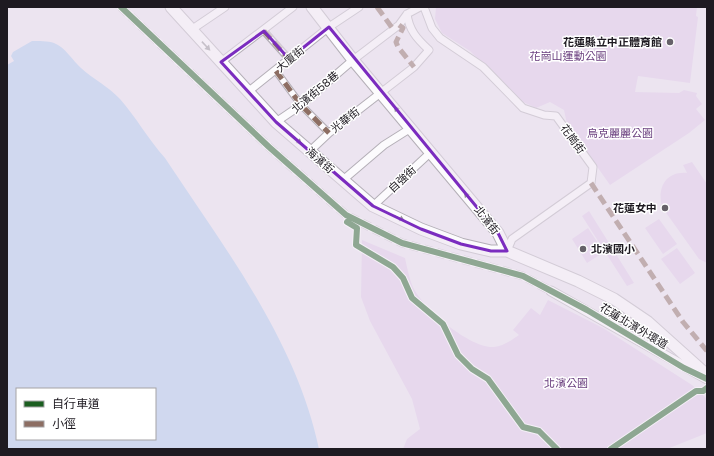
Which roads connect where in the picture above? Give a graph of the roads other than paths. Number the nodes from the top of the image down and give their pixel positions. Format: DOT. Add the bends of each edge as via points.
graph roads {
  1 [pos="171,7"];
  2 [pos="225,7"];
  3 [pos="293,7"];
  4 [pos="312,7"];
  5 [pos="359,7"];
  6 [pos="420,7"];
  7 [pos="424,7"];
  8 [pos="407,14"];
  9 [pos="330,27"];
  10 [pos="191,30"];
  11 [pos="264,31"];
  12 [pos="289,59"];
  13 [pos="353,60"];
  14 [pos="221,62"];
  15 [pos="276,71"];
  16 [pos="249,91"];
  17 [pos="381,92"];
  18 [pos="301,105"];
  19 [pos="276,122"];
  20 [pos="411,128"];
  21 [pos="329,133"];
  22 [pos="310,151"];
  23 [pos="431,152"];
  24 [pos="343,180"];
  25 [pos="373,206"];
  26 [pos="507,251"];
  27 [pos="551,291"];
  28 [pos="707,375"];
  29 [pos="707,379"];
  1 -- 10 [label="main road, 海濱街"];
  2 -- 10 [label="street"];
  3 -- 11 [label="street"];
  4 -- 9 [label="main road, 北濱街"];
  5 -- 9 [label="street, 大廈街"];
  6 -- 8 [label="street"];
  7 -- 26 [label="street, 花崗街" via="432,28 440,38 483,67 523,108 556,116 593,167 591,183 512,239"];
  8 -- 13 [label="street, 北濱街58巷" via="399,25"];
  8 -- 17 [label="street, 光華街" via="408,25 429,50 419,62"];
  9 -- 12 [label="street, 大廈街"];
  9 -- 13 [label="main road, 北濱街"];
  10 -- 14 [label="main road, 海濱街, one-way"];
  11 -- 12 [label="street"];
  11 -- 14 [label="street"];
  12 -- 15 [label="street, 大廈街"];
  13 -- 17 [label="main road, 北濱街"];
  13 -- 18 [label="street, 北濱街58巷"];
  14 -- 16 [label="main road, 海濱街"];
  15 -- 16 [label="street, 大廈街"];
  15 -- 18 [label="street"];
  16 -- 19 [label="main road, 海濱街"];
  20 -- 17 [label="main road, 北濱街, one-way"];
  17 -- 21 [label="street, 光華街"];
  18 -- 19 [label="street, 北濱街58巷"];
  18 -- 21 [label="street"];
  19 -- 22 [label="main road, 海濱街, one-way"];
  20 -- 23 [label="main road, 北濱街"];
  20 -- 24 [label="street" via="384,145"];
  21 -- 22 [label="street, 光華街"];
  22 -- 24 [label="main road, 海濱街"];
  23 -- 25 [label="street, 自強街"];
  26 -- 23 [label="main road, 北濱街, one-way" via="498,233"];
  24 -- 25 [label="main road, 海濱街"];
  25 -- 26 [label="main road, 海濱街, one-way" via="421,229 461,244 492,251"];
  26 -- 28 [label="main road" via="578,280 614,299 648,322"];
  27 -- 29 [label="street, 花蓮北濱外環道"];
}
